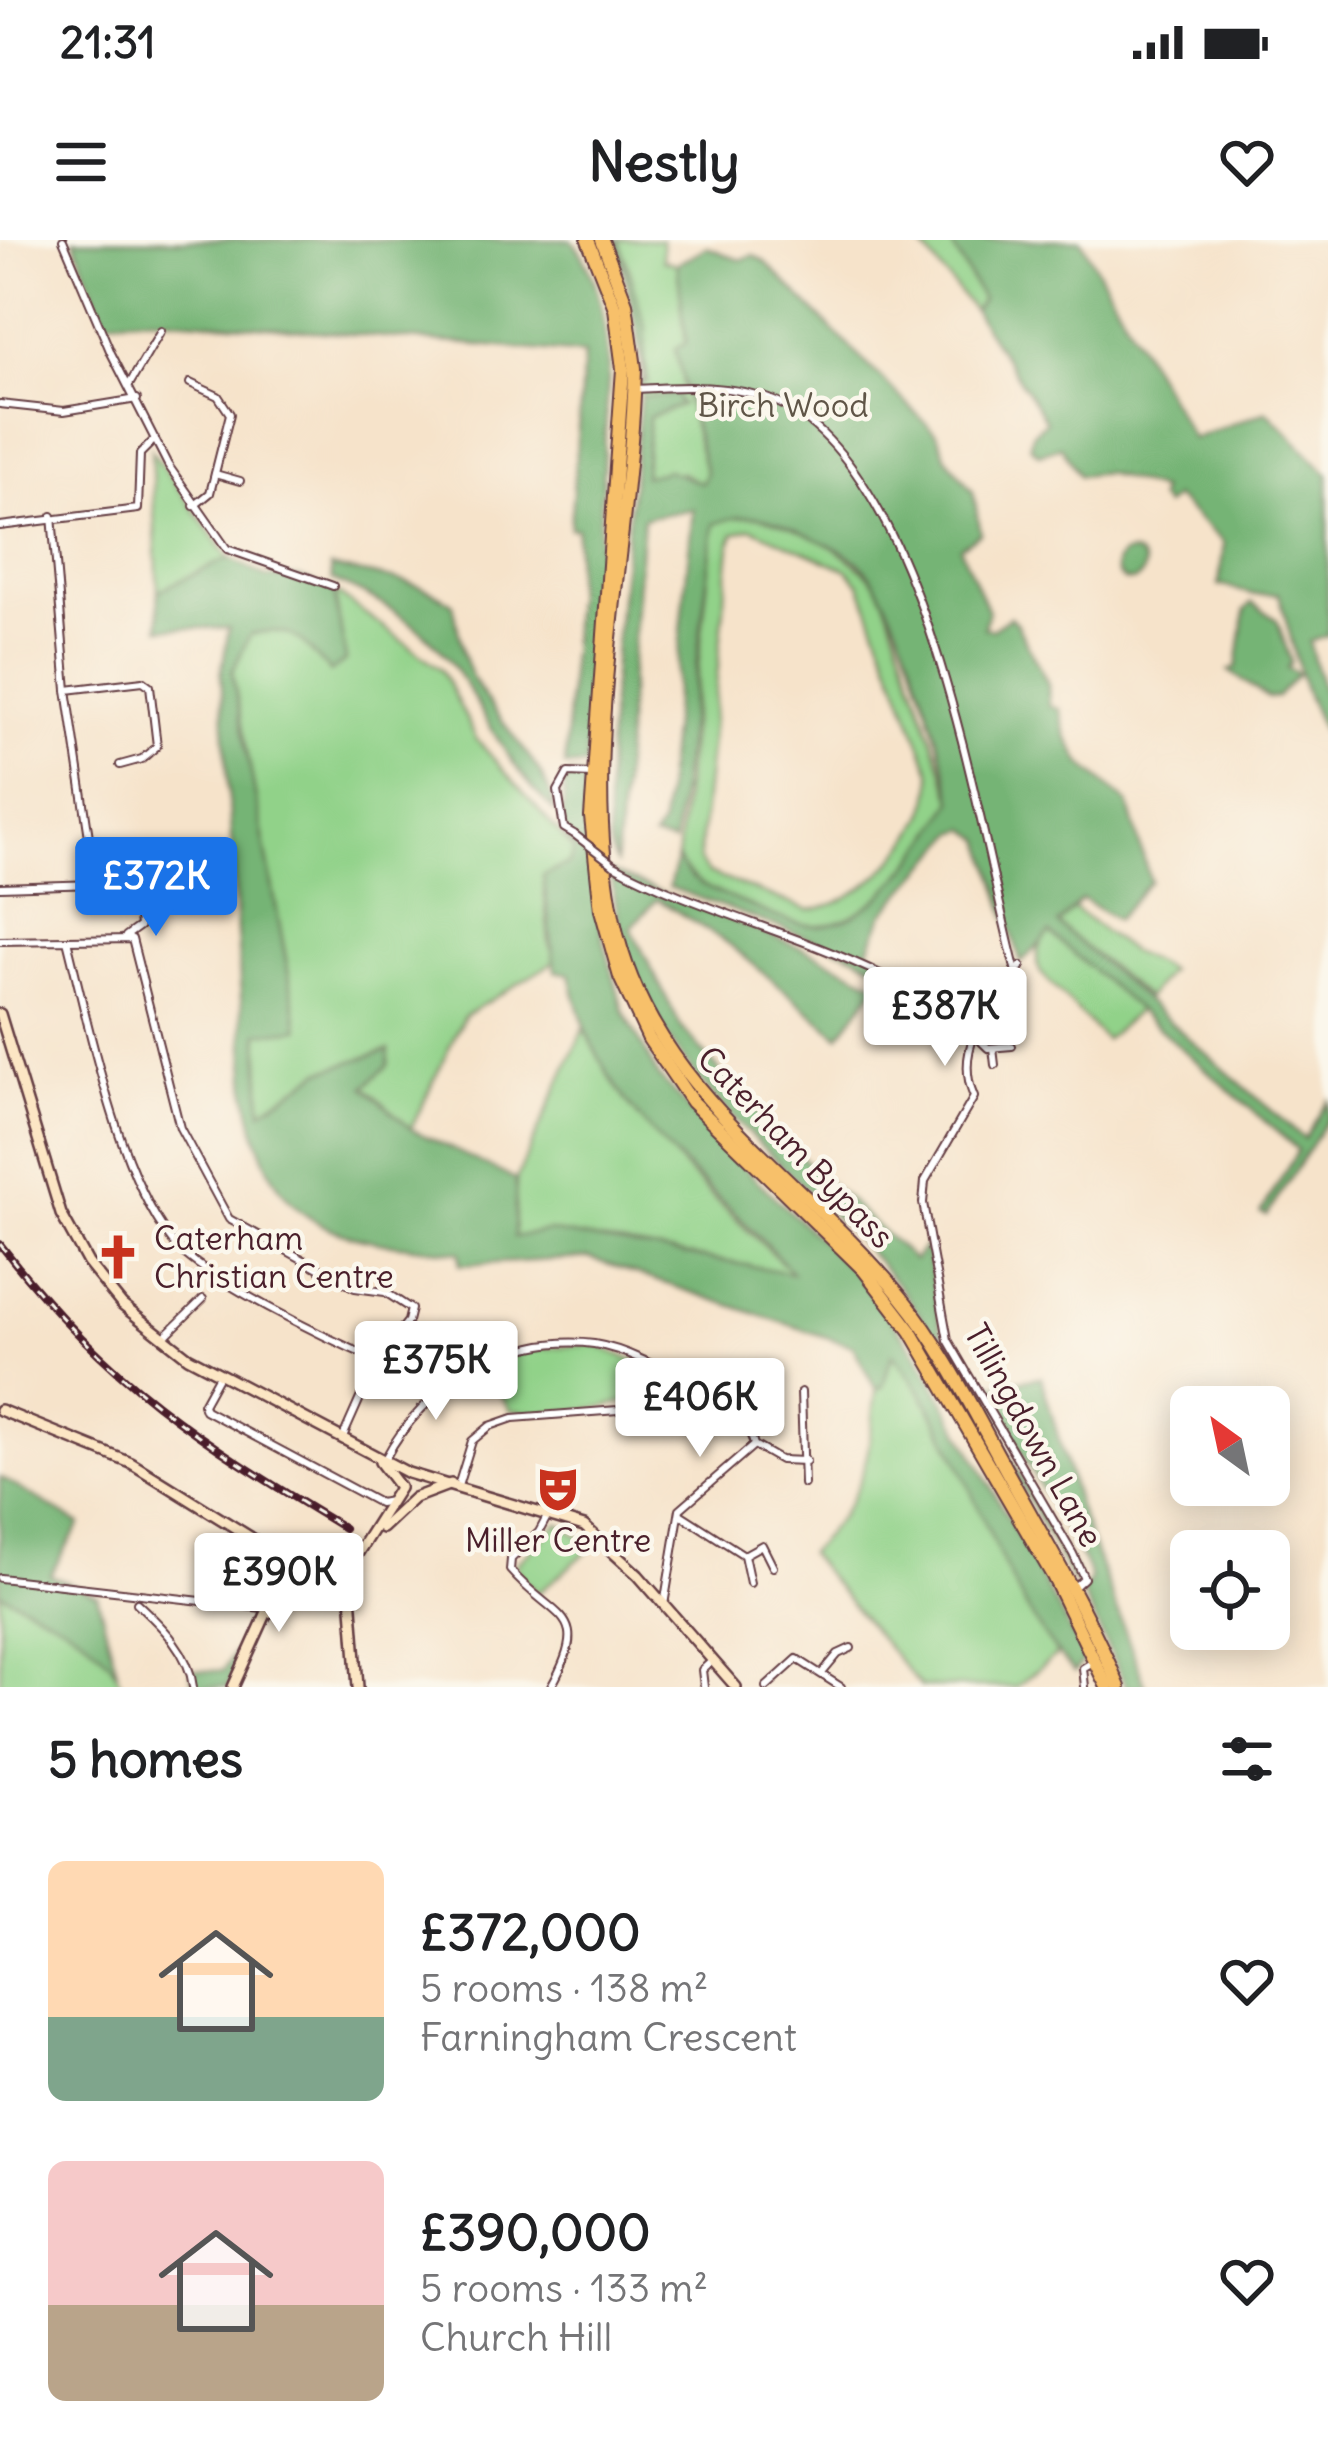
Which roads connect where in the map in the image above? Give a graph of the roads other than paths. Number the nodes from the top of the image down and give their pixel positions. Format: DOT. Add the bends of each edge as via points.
graph roads {
  1 [pos="63,240"];
  2 [pos="588,240"];
  3 [pos="602,240"];
  4 [pos="160,331"];
  5 [pos="190,383"];
  6 [pos="129,386"];
  7 [pos="634,389"];
  8 [pos="137,399"];
  9 [pos="0,404"];
  10 [pos="154,439"];
  11 [pos="215,474"];
  12 [pos="240,482"];
  13 [pos="194,506"];
  14 [pos="52,517"];
  15 [pos="0,526"];
  16 [pos="333,586"];
  17 [pos="67,690"];
  18 [pos="120,765"];
  19 [pos="592,774"];
  20 [pos="0,887"];
  21 [pos="138,908"];
  22 [pos="122,938"];
  23 [pos="67,940"];
  24 [pos="0,941"];
  25 [pos="0,1014"];
  26 [pos="973,1033"];
  27 [pos="1012,1046"];
  28 [pos="993,1048"];
  29 [pos="995,1065"];
  30 [pos="203,1299"];
  31 [pos="161,1340"];
  32 [pos="377,1360"];
  33 [pos="219,1376"];
  34 [pos="690,1384"];
  35 [pos="801,1393"];
  36 [pos="0,1410"];
  37 [pos="342,1439"];
  38 [pos="754,1445"];
  39 [pos="381,1459"];
  40 [pos="807,1461"];
  41 [pos="413,1474"];
  42 [pos="804,1484"];
  43 [pos="455,1485"];
  44 [pos="398,1491"];
  45 [pos="417,1496"];
  46 [pos="549,1512"];
  47 [pos="680,1514"];
  48 [pos="376,1532"];
  49 [pos="744,1555"];
  50 [pos="773,1568"];
  51 [pos="341,1570"];
  52 [pos="0,1578"];
  53 [pos="750,1582"];
  54 [pos="324,1583"];
  55 [pos="1072,1589"];
  56 [pos="137,1603"];
  57 [pos="664,1605"];
  58 [pos="275,1609"];
  59 [pos="837,1641"];
  60 [pos="1097,1660"];
  61 [pos="712,1661"];
  62 [pos="823,1672"];
  63 [pos="193,1687"];
  64 [pos="233,1687"];
  65 [pos="358,1687"];
  66 [pos="551,1687"];
  67 [pos="704,1687"];
  68 [pos="736,1687"];
  69 [pos="766,1687"];
  70 [pos="841,1687"];
  71 [pos="1085,1687"];
  72 [pos="1108,1687"];
  73 [pos="1118,1687"];
  1 -- 6 [label="street"];
  2 -- 19 [label="highway, Caterham Bypass" via="615,308 623,369"];
  3 -- 7 [label="highway, Caterham Bypass" via="626,303"];
  4 -- 6 [label="street"];
  5 -- 11 [label="street" via="218,396 230,414"];
  6 -- 8 [label="street"];
  7 -- 26 [label="street" via="724,388 779,403 817,428 885,514 960,733 1018,969"];
  7 -- 55 [label="highway, Caterham Bypass" via="601,808 609,895 631,978 664,1045 703,1098 905,1302"];
  8 -- 9 [label="street" via="64,411"];
  8 -- 10 [label="street"];
  10 -- 13 [label="street"];
  10 -- 14 [label="street" via="140,454 138,508"];
  11 -- 12 [label="street"];
  11 -- 13 [label="street"];
  13 -- 16 [label="street" via="226,549"];
  14 -- 15 [label="street"];
  14 -- 17 [label="street"];
  17 -- 18 [label="street" via="150,686 158,746"];
  17 -- 20 [label="street" via="96,884"];
  19 -- 26 [label="street, bridge" via="563,776 564,828 614,865 841,956"];
  19 -- 60 [label="highway, Caterham Bypass" via="601,910 649,1039 692,1102 893,1306"];
  21 -- 22 [label="street" via="140,926"];
  22 -- 23 [label="street"];
  22 -- 32 [label="street" via="132,939 142,969 180,1128 229,1219 355,1288 407,1301 408,1321"];
  23 -- 24 [label="street"];
  23 -- 32 [label="street" via="118,1123 173,1243 308,1328"];
  25 -- 31 [label="main road" via="71,1235 113,1295"];
  26 -- 28 [label="street"];
  26 -- 55 [label="street, Tillingdown Lane" via="966,1065 974,1097 926,1181 923,1203 948,1340 1084,1578"];
  27 -- 28 [label="street"];
  28 -- 29 [label="street"];
  30 -- 31 [label="street"];
  31 -- 33 [label="main road"];
  32 -- 37 [label="street"];
  33 -- 37 [label="main road"];
  33 -- 44 [label="street" via="205,1410 380,1503"];
  34 -- 38 [label="street" via="734,1413"];
  34 -- 39 [label="street" via="594,1344 524,1350 451,1381"];
  34 -- 43 [label="street" via="618,1410 490,1426 472,1441"];
  35 -- 40 [label="street"];
  36 -- 54 [label="main road" via="131,1463"];
  37 -- 39 [label="main road"];
  38 -- 40 [label="street" via="780,1460"];
  38 -- 47 [label="street" via="700,1487"];
  39 -- 41 [label="main road"];
  39 -- 44 [label="main road"];
  40 -- 42 [label="street"];
  41 -- 43 [label="main road"];
  41 -- 44 [label="main road"];
  41 -- 45 [label="main road" via="423,1483"];
  43 -- 45 [label="main road"];
  43 -- 46 [label="main road"];
  44 -- 45 [label="main road"];
  44 -- 48 [label="main road"];
  45 -- 48 [label="main road"];
  46 -- 57 [label="main road" via="609,1544"];
  46 -- 66 [label="street" via="509,1564 569,1627 573,1647"];
  47 -- 49 [label="street"];
  47 -- 57 [label="street"];
  48 -- 51 [label="main road"];
  49 -- 50 [label="street" via="761,1545"];
  49 -- 53 [label="street"];
  51 -- 54 [label="main road"];
  51 -- 65 [label="main road" via="351,1594"];
  52 -- 58 [label="street"];
  54 -- 58 [label="main road"];
  55 -- 73 [label="highway, Caterham Bypass"];
  56 -- 63 [label="street" via="166,1630"];
  57 -- 61 [label="main road"];
  58 -- 64 [label="main road" via="252,1636"];
  59 -- 62 [label="street" via="847,1650"];
  60 -- 71 [label="street" via="1083,1668"];
  60 -- 72 [label="highway, Caterham Bypass"];
  61 -- 67 [label="street" via="702,1670"];
  61 -- 68 [label="main road"];
  62 -- 69 [label="street" via="797,1659"];
  62 -- 70 [label="street"];
}
